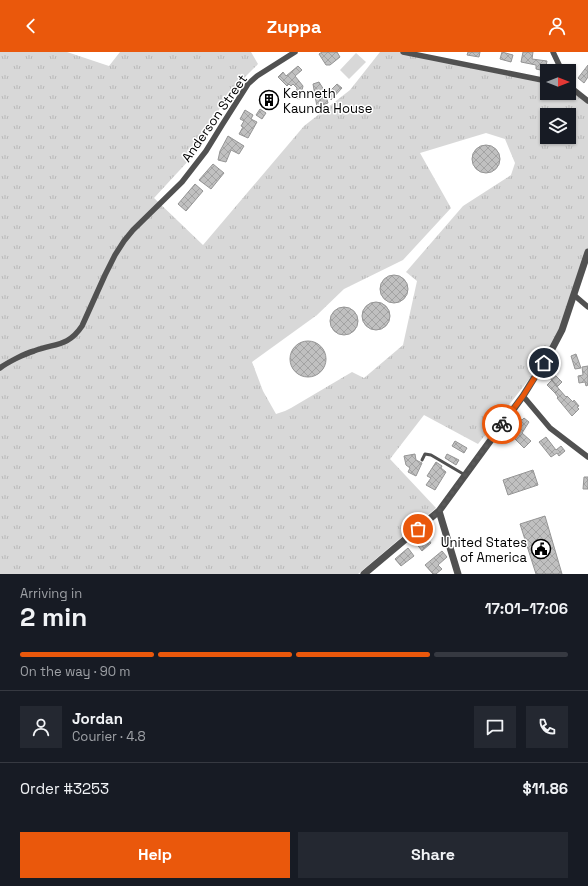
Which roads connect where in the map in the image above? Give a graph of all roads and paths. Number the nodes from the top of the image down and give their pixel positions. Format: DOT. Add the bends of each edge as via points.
graph roads {
  1 [pos="295,52"];
  2 [pos="403,52"];
  3 [pos="553,52"];
  4 [pos="559,64"];
  5 [pos="540,80"];
  6 [pos="576,92"];
  7 [pos="588,101"];
  8 [pos="588,252"];
  9 [pos="574,295"];
  10 [pos="588,307"];
  11 [pos="0,368"];
  12 [pos="523,396"];
  13 [pos="588,457"];
  14 [pos="422,460"];
  15 [pos="465,475"];
  16 [pos="439,511"];
  17 [pos="364,574"];
  18 [pos="458,574"];
  1 -- 11 [label="street, Anderson Street" via="248,84 206,151 175,188 124,241 77,334 63,343 33,351"];
  2 -- 5 [label="street"];
  3 -- 4 [label="street"];
  6 -- 7 [label="street"];
  8 -- 9 [label="street"];
  9 -- 10 [label="street"];
  9 -- 12 [label="street" via="557,341"];
  12 -- 13 [label="street" via="550,428"];
  12 -- 15 [label="street"];
  14 -- 15 [label="lane" via="425,454 431,455"];
  15 -- 16 [label="street"];
  16 -- 17 [label="street"];
  16 -- 18 [label="street"];
}
